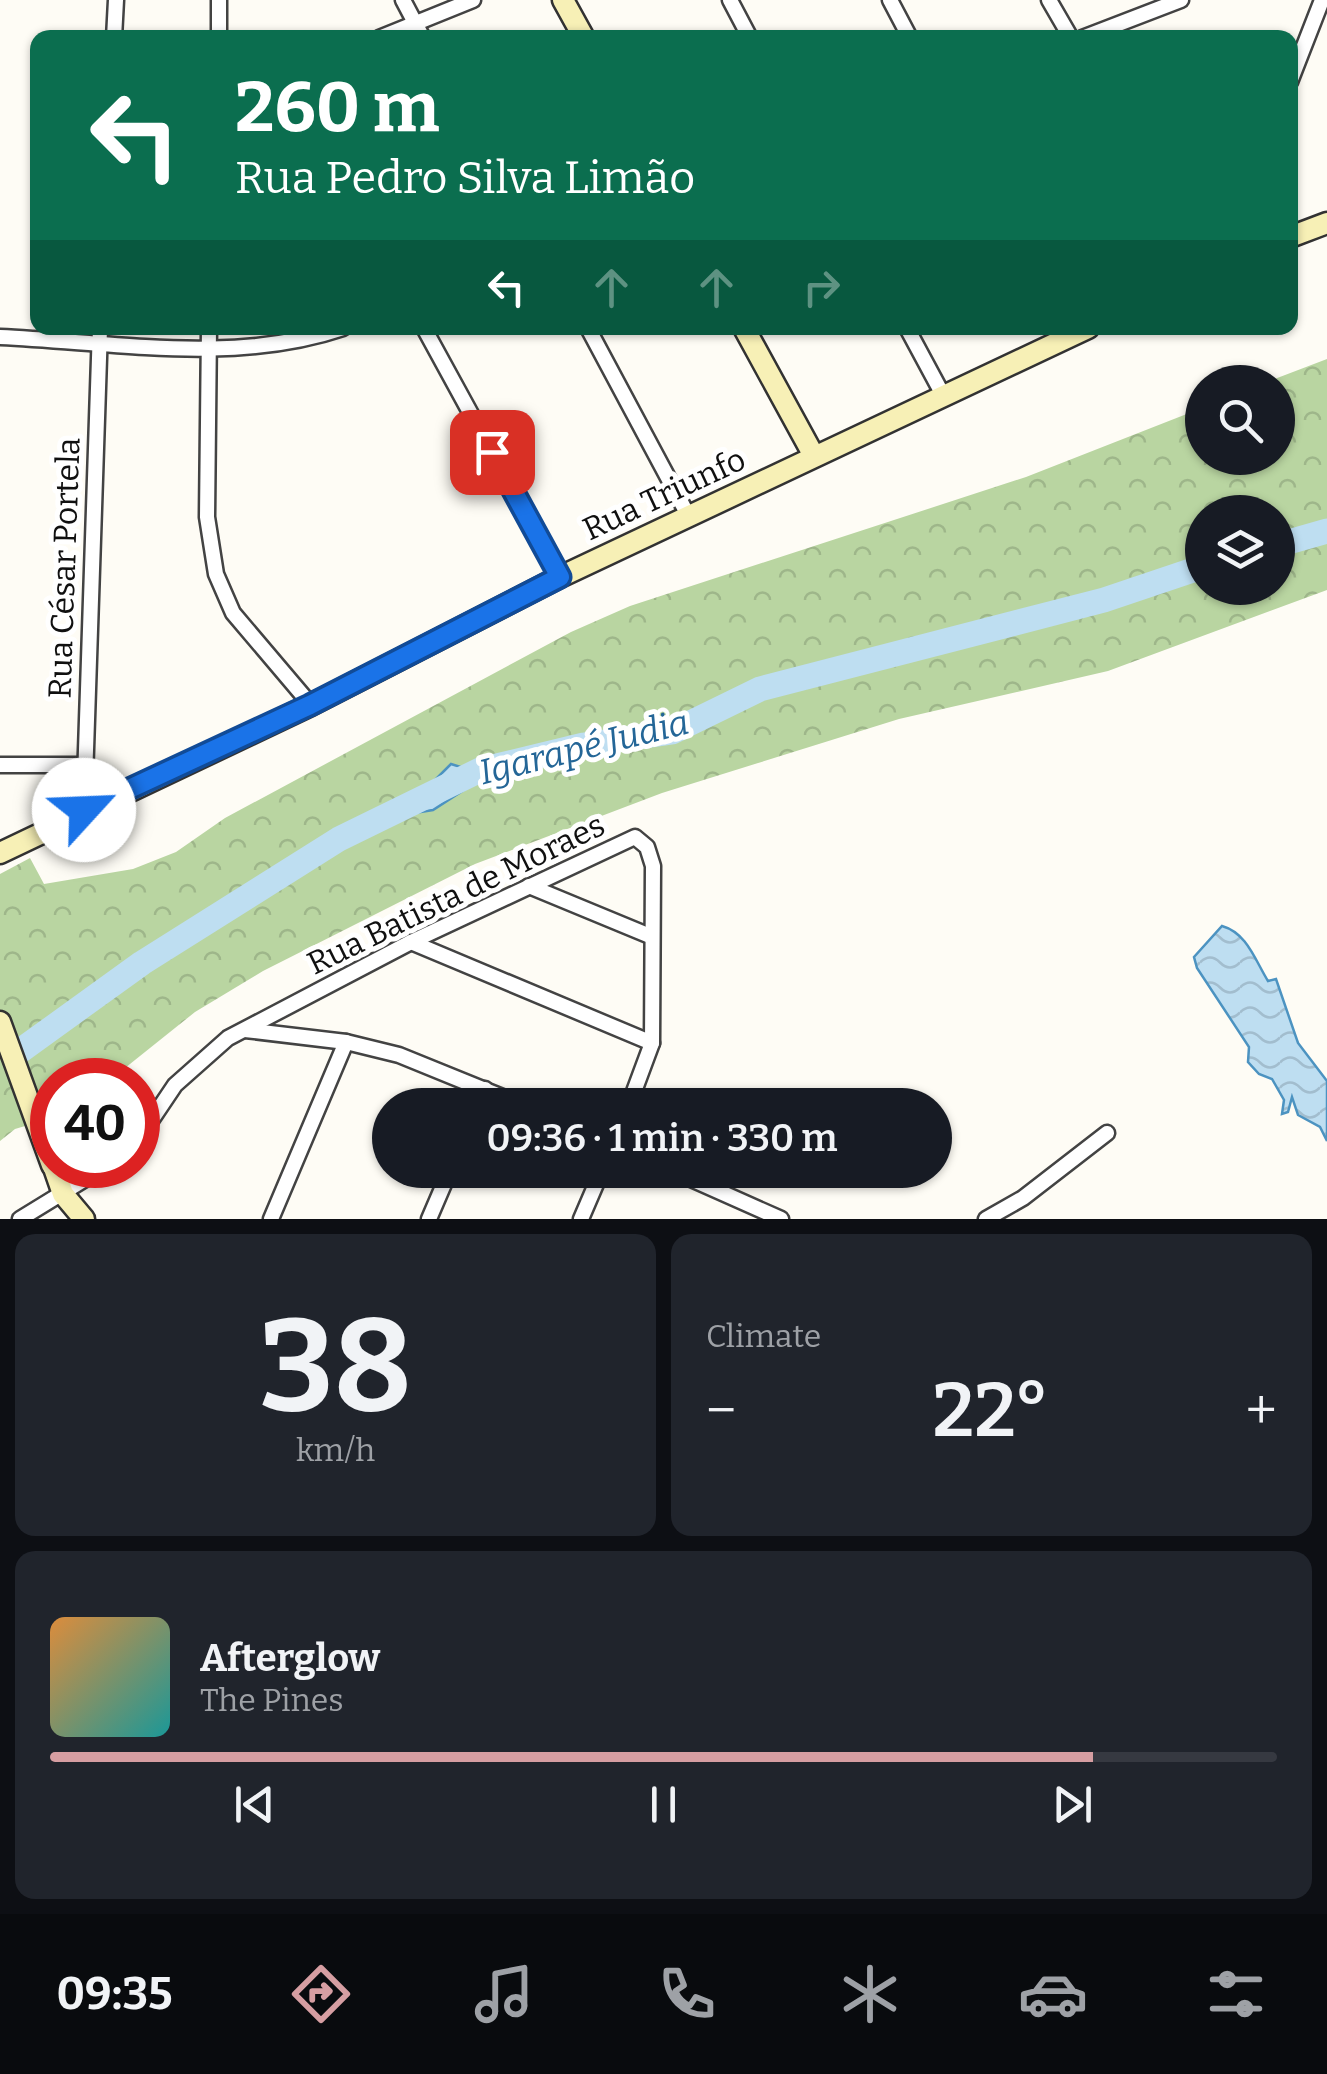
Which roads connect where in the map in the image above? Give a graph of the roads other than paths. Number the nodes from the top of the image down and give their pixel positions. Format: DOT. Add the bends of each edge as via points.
graph roads {
  1 [pos="116,0"];
  2 [pos="219,0"];
  3 [pos="403,0"];
  4 [pos="473,0"];
  5 [pos="564,0"];
  6 [pos="730,0"];
  7 [pos="890,0"];
  8 [pos="1049,0"];
  9 [pos="1181,0"];
  10 [pos="1322,0"];
  11 [pos="114,30"];
  12 [pos="218,30"];
  13 [pos="418,30"];
  14 [pos="421,30"];
  15 [pos="580,30"];
  16 [pos="746,30"];
  17 [pos="906,30"];
  18 [pos="1066,30"];
  19 [pos="1103,30"];
  20 [pos="1298,62"];
  21 [pos="1327,222"];
  22 [pos="1298,234"];
  23 [pos="100,335"];
  24 [pos="209,335"];
  25 [pos="315,335"];
  26 [pos="428,335"];
  27 [pos="592,335"];
  28 [pos="748,335"];
  29 [pos="911,335"];
  30 [pos="1068,335"];
  31 [pos="0,337"];
  32 [pos="208,349"];
  33 [pos="943,395"];
  34 [pos="814,456"];
  35 [pos="690,517"];
  36 [pos="560,577"];
  37 [pos="310,705"];
  38 [pos="0,765"];
  39 [pos="86,766"];
  40 [pos="84,810"];
  41 [pos="0,853"];
  42 [pos="529,886"];
  43 [pos="650,936"];
  44 [pos="411,942"];
  45 [pos="0,1022"];
  46 [pos="242,1030"];
  47 [pos="346,1042"];
  48 [pos="652,1043"];
  49 [pos="482,1088"];
  50 [pos="635,1088"];
  51 [pos="30,1104"];
  52 [pos="160,1107"];
  53 [pos="1107,1133"];
  54 [pos="61,1188"];
  55 [pos="72,1188"];
  56 [pos="442,1188"];
  57 [pos="594,1188"];
  58 [pos="712,1188"];
  59 [pos="63,1194"];
  60 [pos="20,1219"];
  61 [pos="84,1219"];
  62 [pos="272,1219"];
  63 [pos="429,1219"];
  64 [pos="581,1219"];
  65 [pos="780,1219"];
  66 [pos="986,1219"];
  1 -- 11 [label="street"];
  2 -- 12 [label="street"];
  3 -- 13 [label="street"];
  4 -- 14 [label="street"];
  5 -- 15 [label="street"];
  6 -- 16 [label="street"];
  7 -- 17 [label="street"];
  8 -- 18 [label="street"];
  9 -- 19 [label="street"];
  10 -- 20 [label="street"];
  21 -- 22 [label="street"];
  23 -- 31 [label="street"];
  23 -- 32 [label="street"];
  23 -- 39 [label="street, Rua César Portela"];
  24 -- 32 [label="street"];
  25 -- 32 [label="street" via="271,346"];
  26 -- 36 [label="street"];
  27 -- 35 [label="street"];
  28 -- 34 [label="street"];
  29 -- 33 [label="street"];
  30 -- 33 [label="street, Rua Triunfo"];
  32 -- 37 [label="street" via="208,517 221,590"];
  33 -- 34 [label="street, Rua Triunfo"];
  34 -- 35 [label="street, Rua Triunfo"];
  35 -- 36 [label="street, Rua Triunfo"];
  36 -- 37 [label="street, Rua Triunfo"];
  37 -- 40 [label="street, Rua Triunfo"];
  38 -- 39 [label="street"];
  39 -- 40 [label="street, Rua César Portela"];
  40 -- 41 [label="street, Rua Triunfo"];
  42 -- 43 [label="street"];
  42 -- 43 [label="street, Rua Batista de Moraes" via="635,837 653,866"];
  42 -- 44 [label="street, Rua Batista de Moraes"];
  43 -- 48 [label="street, Rua Batista de Moraes"];
  44 -- 46 [label="street, Rua Batista de Moraes"];
  44 -- 48 [label="street"];
  45 -- 51 [label="street"];
  46 -- 47 [label="street"];
  46 -- 52 [label="street, Rua Batista de Moraes" via="175,1085"];
  47 -- 49 [label="street"];
  47 -- 62 [label="street"];
  48 -- 50 [label="street, Rua Batista de Moraes"];
  53 -- 66 [label="street"];
  54 -- 59 [label="street"];
  55 -- 59 [label="street"];
  56 -- 63 [label="street"];
  57 -- 64 [label="street"];
  58 -- 65 [label="street"];
  59 -- 60 [label="street"];
  59 -- 61 [label="street"];
}
